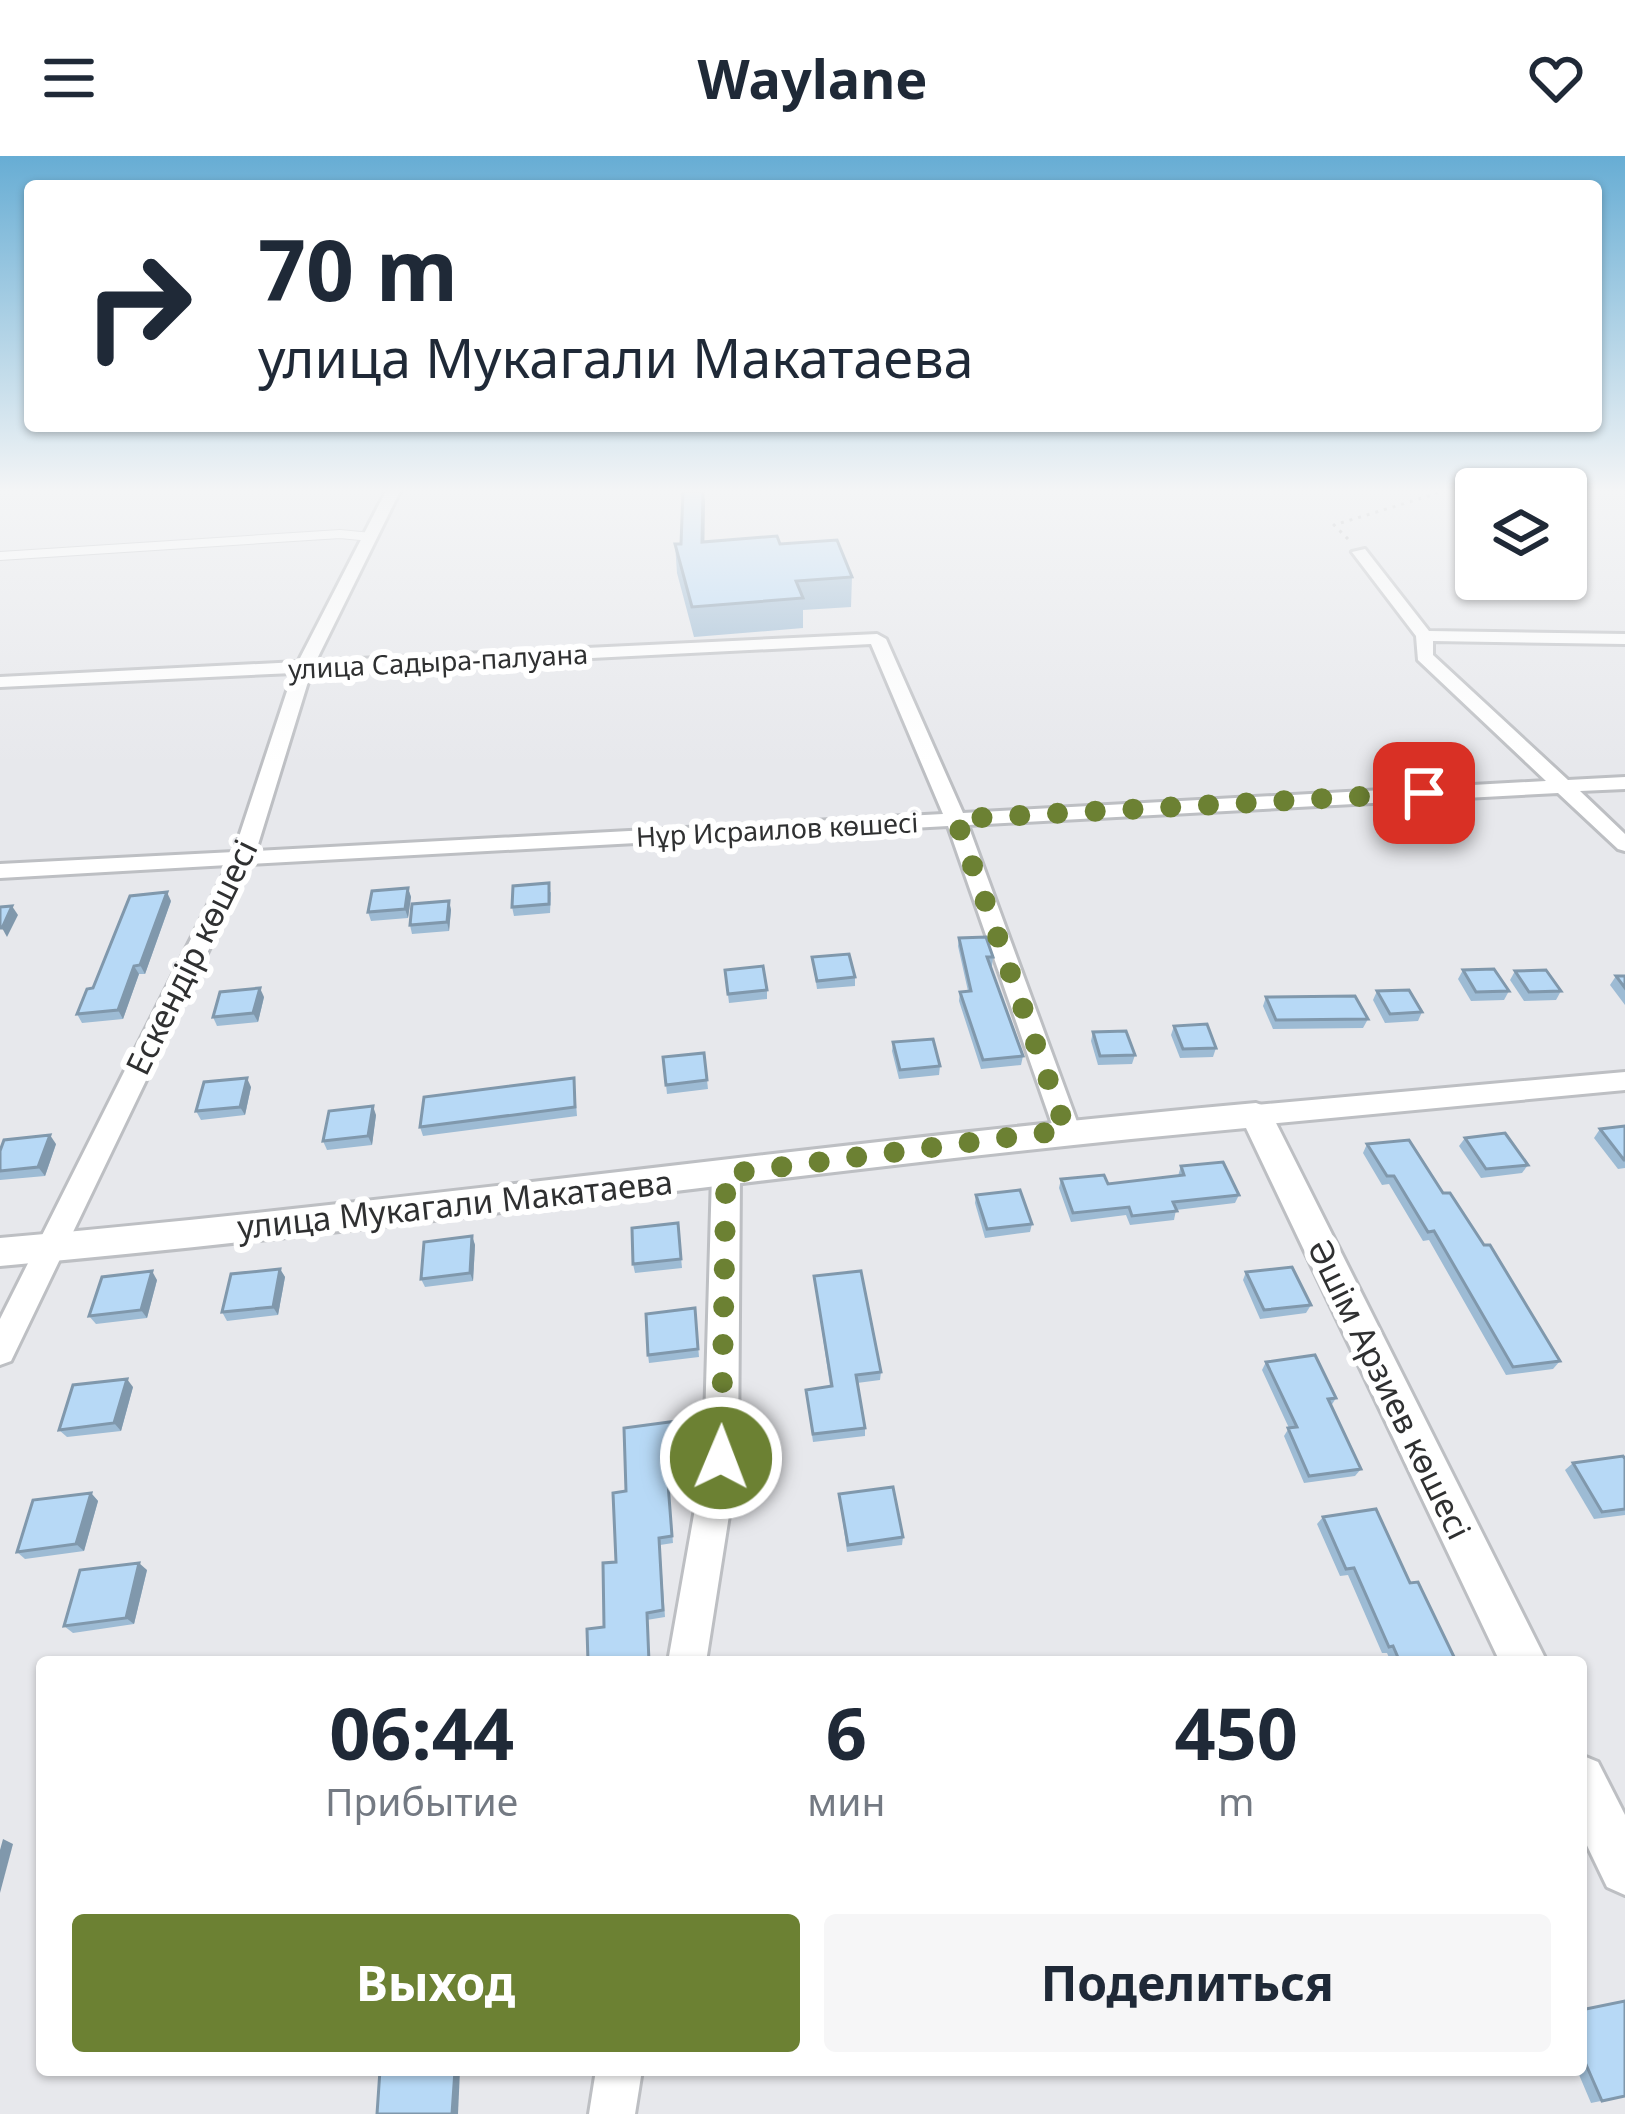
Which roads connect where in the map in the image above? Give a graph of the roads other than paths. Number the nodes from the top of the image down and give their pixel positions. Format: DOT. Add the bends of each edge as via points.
graph roads {
  1 [pos="348,582"];
  2 [pos="1384,582"];
  3 [pos="1424,636"];
  4 [pos="1625,639"];
  5 [pos="304,667"];
  6 [pos="0,682"];
  7 [pos="1625,783"];
  8 [pos="1565,785"];
  9 [pos="956,819"];
  10 [pos="1625,845"];
  11 [pos="243,857"];
  12 [pos="0,871"];
  13 [pos="1625,1082"];
  14 [pos="1256,1115"];
  15 [pos="1066,1130"];
  16 [pos="726,1174"];
  17 [pos="49,1248"];
  18 [pos="0,1252"];
  19 [pos="0,1351"];
  20 [pos="688,1656"];
  21 [pos="1521,1656"];
  22 [pos="1587,1791"];
  23 [pos="1625,1869"];
  24 [pos="619,2076"];
  25 [pos="612,2114"];
  1 -- 5 [label="street, Ескендір көшесі"];
  2 -- 3 [label="street"];
  3 -- 4 [label="street"];
  3 -- 8 [label="street" via="1424,656"];
  5 -- 6 [label="street, улица Садыра-палуана"];
  5 -- 9 [label="street, улица Садыра-палуана" via="877,639"];
  5 -- 11 [label="street, Ескендір көшесі"];
  7 -- 8 [label="street, Нұр Исраилов көшесі"];
  8 -- 9 [label="street, Нұр Исраилов көшесі"];
  8 -- 10 [label="street"];
  9 -- 11 [label="street, Нұр Исраилов көшесі"];
  9 -- 15 [label="street"];
  11 -- 12 [label="street, Нұр Исраилов көшесі"];
  11 -- 17 [label="street, Ескендір көшесі"];
  13 -- 14 [label="street, улица Мукагали Макатаева"];
  14 -- 15 [label="street, улица Мукагали Макатаева"];
  14 -- 21 [label="street, Әшім Арзиев көшесі"];
  15 -- 16 [label="street, улица Мукагали Макатаева"];
  16 -- 17 [label="street, улица Мукагали Макатаева"];
  16 -- 20 [label="street" via="721,1458"];
  17 -- 18 [label="street, улица Мукагали Макатаева"];
  17 -- 19 [label="street, Ескендір көшесі"];
  22 -- 23 [label="street"];
  24 -- 25 [label="street"];
}
